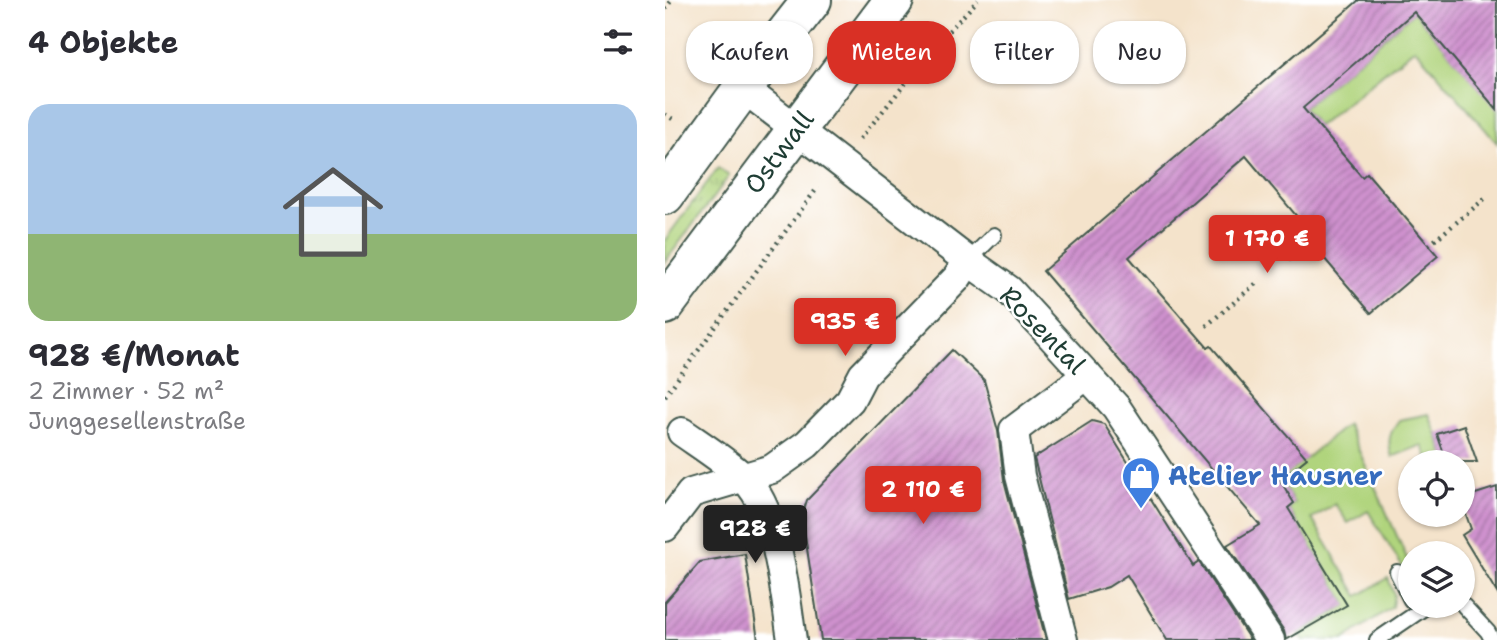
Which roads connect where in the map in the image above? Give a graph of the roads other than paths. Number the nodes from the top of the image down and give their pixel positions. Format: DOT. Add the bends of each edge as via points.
graph roads {
  1 [pos="812,0"];
  2 [pos="894,0"];
  3 [pos="743,88"];
  4 [pos="797,128"];
  5 [pos="665,195"];
  6 [pos="994,234"];
  7 [pos="968,261"];
  8 [pos="665,305"];
  9 [pos="1087,375"];
  10 [pos="682,432"];
  11 [pos="745,478"];
  12 [pos="665,527"];
  13 [pos="1403,618"];
  14 [pos="1475,618"];
  15 [pos="792,640"];
  16 [pos="1063,640"];
  17 [pos="1270,640"];
  18 [pos="1377,640"];
  19 [pos="1492,640"];
  1 -- 3 [label="main road"];
  2 -- 4 [label="main road, Ostwall"];
  3 -- 4 [label="street, Rosental"];
  3 -- 5 [label="main road"];
  4 -- 7 [label="street, Rosental"];
  4 -- 8 [label="main road, Ostwall"];
  6 -- 7 [label="lane"];
  7 -- 9 [label="street, Rosental" via="1009,290"];
  7 -- 11 [label="street" via="957,278 851,385 850,400 772,469"];
  9 -- 16 [label="street" via="1014,430 1020,476"];
  9 -- 17 [label="street, Rosental" via="1116,407"];
  10 -- 11 [label="street"];
  11 -- 12 [label="street" via="691,493"];
  11 -- 15 [label="street" via="766,509"];
  13 -- 18 [label="lane"];
  14 -- 19 [label="lane"];
}
